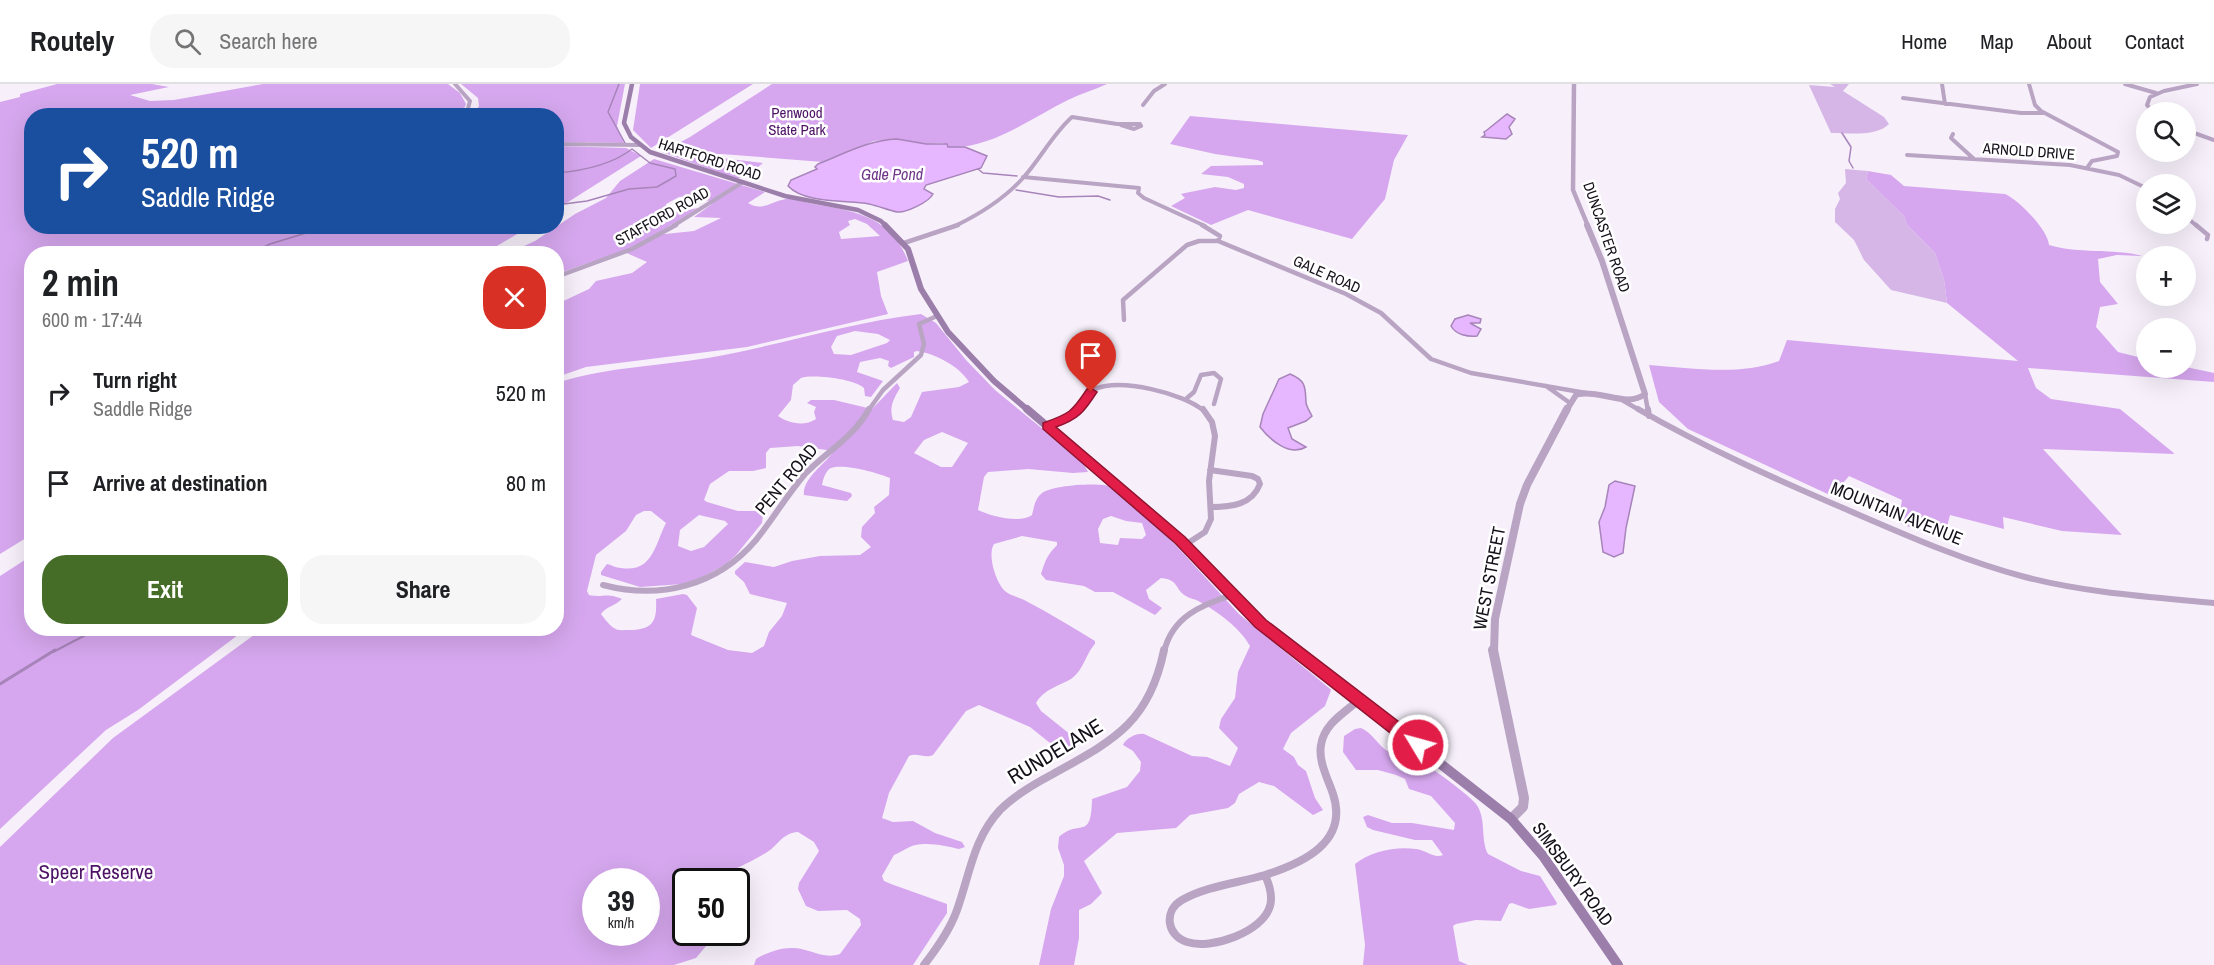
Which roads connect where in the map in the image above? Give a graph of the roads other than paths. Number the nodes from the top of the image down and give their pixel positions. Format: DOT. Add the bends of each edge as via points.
graph roads {
  1 [pos="455,84"];
  2 [pos="632,84"];
  3 [pos="1165,84"];
  4 [pos="1574,84"];
  5 [pos="1942,84"];
  6 [pos="2029,84"];
  7 [pos="2125,84"];
  8 [pos="2197,84"];
  9 [pos="2157,93"];
  10 [pos="1903,98"];
  11 [pos="2148,102"];
  12 [pos="1945,104"];
  13 [pos="1143,105"];
  14 [pos="468,108"];
  15 [pos="2046,113"];
  16 [pos="1120,124"];
  17 [pos="1953,134"];
  18 [pos="2196,134"];
  19 [pos="2214,140"];
  20 [pos="564,144"];
  21 [pos="639,145"];
  22 [pos="1907,155"];
  23 [pos="1974,159"];
  24 [pos="2087,168"];
  25 [pos="1023,177"];
  26 [pos="743,182"];
  27 [pos="2136,183"];
  28 [pos="771,191"];
  29 [pos="2196,225"];
  30 [pos="2207,239"];
  31 [pos="1218,241"];
  32 [pos="904,243"];
  33 [pos="564,274"];
  34 [pos="936,316"];
  35 [pos="1124,320"];
  36 [pos="1546,385"];
  37 [pos="1586,393"];
  38 [pos="1645,394"];
  39 [pos="1187,398"];
  40 [pos="1622,400"];
  41 [pos="1570,403"];
  42 [pos="1214,404"];
  43 [pos="1649,416"];
  44 [pos="1047,426"];
  45 [pos="1210,470"];
  46 [pos="1211,507"];
  47 [pos="1185,545"];
  48 [pos="603,585"];
  49 [pos="1232,595"];
  50 [pos="2214,603"];
  51 [pos="1359,700"];
  52 [pos="1511,819"];
  53 [pos="1265,874"];
  54 [pos="924,965"];
  55 [pos="1618,965"];
  1 -- 14 [label="street" via="470,100"];
  2 -- 21 [label="main road, HARTFORD ROAD" via="623,122 628,135"];
  3 -- 13 [label="street"];
  4 -- 38 [label="street, DUNCASTER ROAD" via="1573,190 1602,261"];
  5 -- 12 [label="street"];
  6 -- 15 [label="street" via="2035,105"];
  7 -- 9 [label="street"];
  8 -- 9 [label="street"];
  9 -- 11 [label="street"];
  10 -- 12 [label="street"];
  12 -- 15 [label="street"];
  15 -- 24 [label="street" via="2118,152 2117,156 2092,161"];
  16 -- 16 [label="street" via="1140,124 1141,126 1134,129"];
  16 -- 25 [label="street" via="1072,117"];
  17 -- 23 [label="street" via="1951,138"];
  18 -- 19 [label="street"];
  20 -- 21 [label="street"];
  21 -- 26 [label="main road, HARTFORD ROAD" via="662,157"];
  22 -- 23 [label="street, ARNOLD DRIVE"];
  23 -- 24 [label="street, ARNOLD DRIVE"];
  24 -- 27 [label="street, ARNOLD DRIVE"];
  25 -- 31 [label="street" via="1139,188 1138,193 1144,198 1205,226 1220,236"];
  25 -- 32 [label="street" via="957,227"];
  26 -- 28 [label="main road, HARTFORD ROAD"];
  26 -- 33 [label="street, STAFFORD ROAD" via="632,249"];
  28 -- 32 [label="main road, SIMSBURY ROAD" via="867,213"];
  29 -- 30 [label="street" via="2208,235"];
  31 -- 35 [label="street, GALE ROAD" via="1187,245 1123,300"];
  31 -- 36 [label="street, GALE ROAD" via="1346,294 1381,314 1431,359 1471,373"];
  32 -- 34 [label="main road, SIMSBURY ROAD"];
  34 -- 44 [label="main road, SIMSBURY ROAD" via="994,381"];
  34 -- 48 [label="street, PENT ROAD" via="919,324 924,345 921,356 877,395 862,422 806,474 729,566 700,582 665,591 633,592"];
  36 -- 37 [label="street, GALE ROAD"];
  36 -- 41 [label="street, GALE ROAD"];
  37 -- 40 [label="street, MOUNTAIN AVENUE"];
  37 -- 41 [label="street"];
  38 -- 40 [label="street"];
  38 -- 43 [label="street, DUNCASTER ROAD"];
  39 -- 42 [label="street" via="1201,375 1214,373 1221,380"];
  39 -- 44 [label="street" via="1156,389 1101,386 1091,392 1073,415"];
  39 -- 45 [label="street" via="1206,413 1213,428"];
  40 -- 43 [label="street, MOUNTAIN AVENUE"];
  41 -- 52 [label="street, WEST STREET" via="1520,504 1493,633 1496,669 1524,798 1523,807"];
  43 -- 50 [label="street, MOUNTAIN AVENUE" via="1695,442 1912,538 2024,577 2089,591"];
  44 -- 47 [label="main road, SIMSBURY ROAD"];
  45 -- 46 [label="street"];
  45 -- 46 [label="street" via="1252,476 1260,484 1240,504"];
  46 -- 47 [label="street" via="1211,523 1206,532"];
  47 -- 49 [label="main road, SIMSBURY ROAD"];
  49 -- 51 [label="main road, SIMSBURY ROAD" via="1296,653"];
  49 -- 54 [label="street, RUNDELANE" via="1202,606 1176,626 1167,641 1152,693 1118,734 1032,784 1000,809 978,842 956,914"];
  51 -- 52 [label="main road, SIMSBURY ROAD"];
  51 -- 53 [label="street" via="1322,737 1321,759 1337,805 1331,835 1314,853"];
  52 -- 55 [label="main road, SIMSBURY ROAD" via="1543,856"];
  53 -- 53 [label="street" via="1183,899 1170,913 1172,930 1179,939 1196,945 1254,926 1266,915 1270,904"];
}
